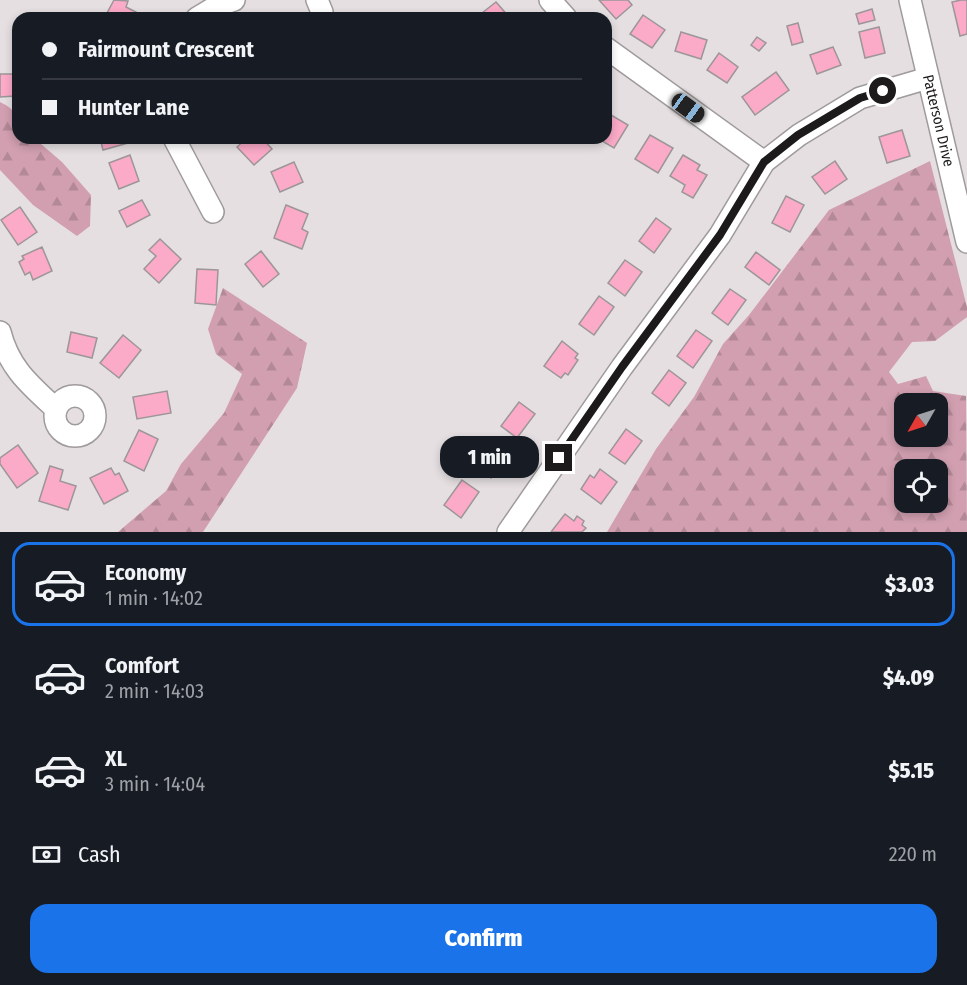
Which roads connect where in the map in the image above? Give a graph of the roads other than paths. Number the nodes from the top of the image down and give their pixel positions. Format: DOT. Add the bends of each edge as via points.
graph roads {
  1 [pos="234,0"];
  2 [pos="550,0"];
  3 [pos="910,0"];
  4 [pos="207,12"];
  5 [pos="561,12"];
  6 [pos="612,52"];
  7 [pos="928,78"];
  8 [pos="177,144"];
  9 [pos="764,162"];
  10 [pos="213,212"];
  11 [pos="967,242"];
  12 [pos="0,332"];
  13 [pos="56,409"];
  14 [pos="508,532"];
  1 -- 4 [label="street"];
  2 -- 5 [label="street"];
  3 -- 7 [label="street, Patterson Drive"];
  6 -- 9 [label="street"];
  7 -- 9 [label="street" via="860,98 798,135"];
  7 -- 11 [label="street, Patterson Drive"];
  8 -- 10 [label="street"];
  9 -- 14 [label="street" via="720,235 622,367"];
  12 -- 13 [label="street" via="5,351 21,377"];
}
